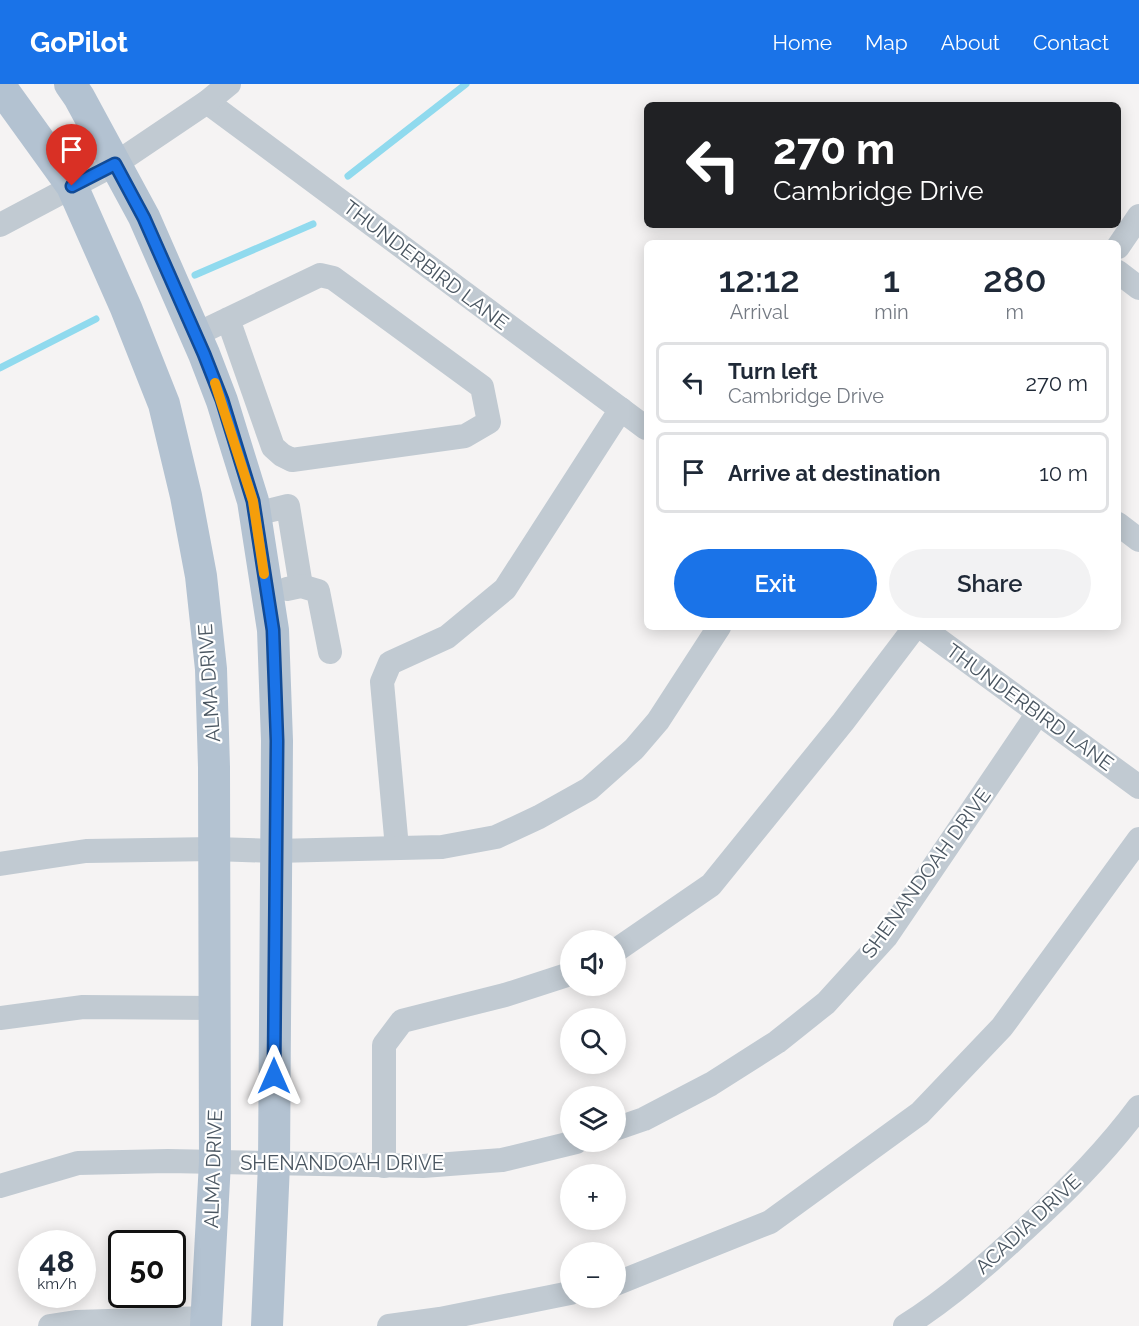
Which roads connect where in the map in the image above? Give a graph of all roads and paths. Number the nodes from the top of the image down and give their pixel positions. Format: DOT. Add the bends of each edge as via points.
graph roads {
  1 [pos="70,84"];
  2 [pos="229,84"];
  3 [pos="0,86"];
  4 [pos="207,102"];
  5 [pos="115,164"];
  6 [pos="72,186"];
  7 [pos="1139,216"];
  8 [pos="0,225"];
  9 [pos="1121,243"];
  10 [pos="1121,274"];
  11 [pos="1139,288"];
  12 [pos="228,319"];
  13 [pos="195,335"];
  14 [pos="621,410"];
  15 [pos="644,427"];
  16 [pos="255,514"];
  17 [pos="1121,526"];
  18 [pos="1139,540"];
  19 [pos="301,586"];
  20 [pos="268,593"];
  21 [pos="717,630"];
  22 [pos="913,630"];
  23 [pos="925,630"];
  24 [pos="330,652"];
  25 [pos="1038,713"];
  26 [pos="1139,788"];
  27 [pos="1139,839"];
  28 [pos="397,848"];
  29 [pos="214,849"];
  30 [pos="275,851"];
  31 [pos="0,864"];
  32 [pos="626,943"];
  33 [pos="560,977"];
  34 [pos="214,1008"];
  35 [pos="0,1018"];
  36 [pos="1139,1107"];
  37 [pos="626,1125"];
  38 [pos="560,1146"];
  39 [pos="214,1162"];
  40 [pos="273,1164"];
  41 [pos="384,1166"];
  42 [pos="0,1186"];
  43 [pos="626,1280"];
  44 [pos="560,1295"];
  45 [pos="207,1322"];
  46 [pos="50,1326"];
  47 [pos="267,1326"];
  48 [pos="388,1326"];
  49 [pos="905,1326"];
  1 -- 5 [label="main road"];
  2 -- 4 [label="street"];
  3 -- 6 [label="main road, ALMA DRIVE"];
  4 -- 5 [label="street"];
  4 -- 14 [label="street, THUNDERBIRD LANE"];
  5 -- 6 [label="street"];
  5 -- 13 [label="main road" via="144,218"];
  6 -- 8 [label="street"];
  6 -- 29 [label="main road, ALMA DRIVE" via="164,404 186,496 201,576 211,669"];
  7 -- 9 [label="street"];
  10 -- 11 [label="street"];
  12 -- 12 [label="street" via="320,275 333,278 482,387 489,422 465,436 292,460 273,447"];
  12 -- 13 [label="street"];
  13 -- 16 [label="main road" via="222,400"];
  14 -- 15 [label="street, THUNDERBIRD LANE"];
  14 -- 28 [label="street" via="506,589 447,637 390,663 382,682"];
  16 -- 19 [label="street" via="288,506"];
  16 -- 20 [label="main road"];
  17 -- 18 [label="street"];
  19 -- 20 [label="street"];
  19 -- 24 [label="street" via="318,591"];
  20 -- 30 [label="main road" via="277,730"];
  21 -- 28 [label="street" via="658,721 634,749 589,789 496,837 442,847"];
  22 -- 32 [label="street" via="711,885"];
  23 -- 25 [label="street, THUNDERBIRD LANE"];
  25 -- 26 [label="street, THUNDERBIRD LANE"];
  25 -- 37 [label="street, SHENANDOAH DRIVE" via="886,937 826,1003 777,1042 711,1084"];
  27 -- 43 [label="street" via="1002,1027 920,1113 770,1222"];
  28 -- 30 [label="street"];
  29 -- 30 [label="street"];
  29 -- 31 [label="street" via="86,851"];
  29 -- 34 [label="main road, ALMA DRIVE"];
  30 -- 40 [label="main road"];
  33 -- 41 [label="street" via="402,1021 384,1045"];
  34 -- 35 [label="street" via="83,1007"];
  34 -- 39 [label="main road, ALMA DRIVE"];
  36 -- 49 [label="street, ACADIA DRIVE" via="1072,1186 938,1305"];
  38 -- 41 [label="street, SHENANDOAH DRIVE" via="502,1160"];
  39 -- 40 [label="street, SHENANDOAH DRIVE"];
  39 -- 42 [label="street, SHENANDOAH DRIVE" via="78,1163"];
  39 -- 45 [label="main road, ALMA DRIVE"];
  40 -- 41 [label="street, SHENANDOAH DRIVE"];
  40 -- 47 [label="main road"];
  44 -- 48 [label="street"];
  45 -- 46 [label="street"];
}
